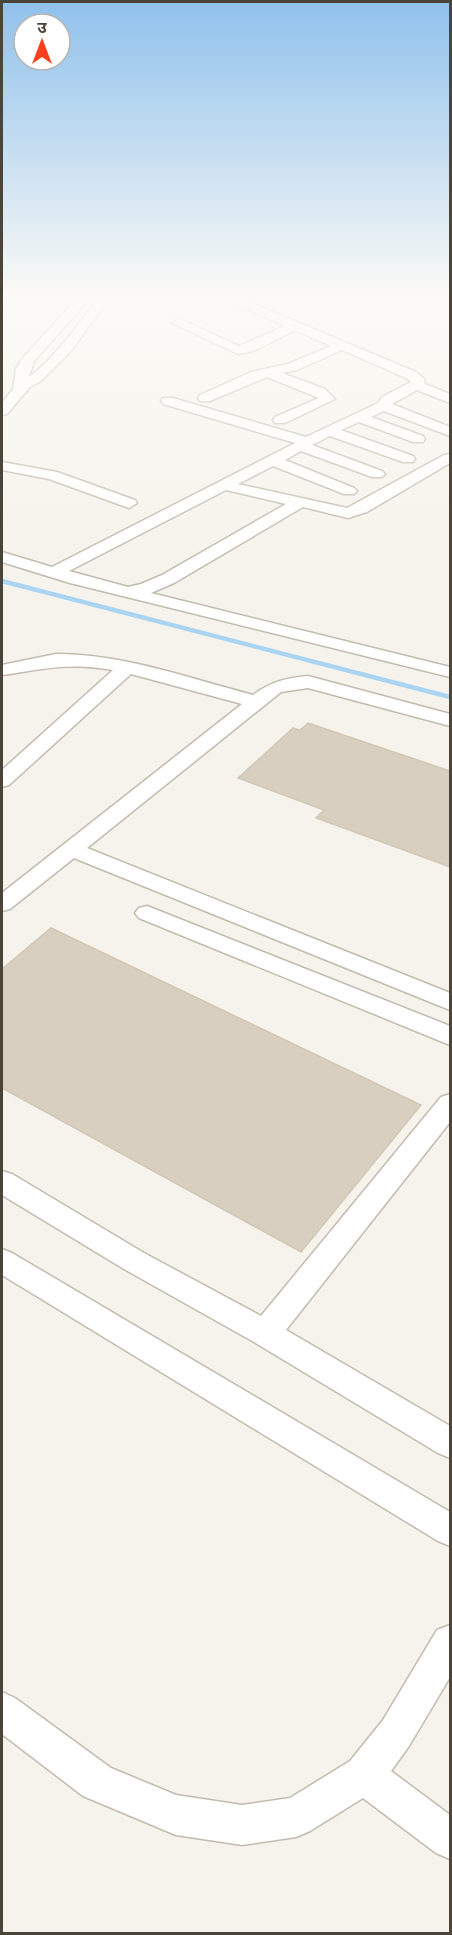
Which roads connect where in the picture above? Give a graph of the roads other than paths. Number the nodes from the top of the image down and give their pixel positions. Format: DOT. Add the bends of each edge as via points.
graph roads {
  1 [pos="17,386"];
  2 [pos="233,386"];
  3 [pos="305,386"];
  4 [pos="413,386"];
  5 [pos="419,386"];
  6 [pos="205,398"];
  7 [pos="450,399"];
  8 [pos="168,401"];
  9 [pos="384,406"];
  10 [pos="2,411"];
  11 [pos="358,417"];
  12 [pos="280,420"];
  13 [pos="329,431"];
  14 [pos="450,432"];
  15 [pos="418,439"];
  16 [pos="303,444"];
  17 [pos="449,458"];
  18 [pos="408,459"];
  19 [pos="272,460"];
  20 [pos="2,466"];
  21 [pos="376,474"];
  22 [pos="224,485"];
  23 [pos="348,491"];
  24 [pos="129,503"];
  25 [pos="299,503"];
  26 [pos="2,557"];
  27 [pos="53,573"];
  28 [pos="129,592"];
  29 [pos="127,668"];
  30 [pos="2,670"];
  31 [pos="450,672"];
  32 [pos="255,702"];
  33 [pos="450,720"];
  34 [pos="2,781"];
  35 [pos="71,849"];
  36 [pos="2,904"];
  37 [pos="147,913"];
  38 [pos="450,1002"];
  39 [pos="450,1036"];
  40 [pos="450,1104"];
  41 [pos="2,1182"];
  42 [pos="2,1261"];
  43 [pos="265,1333"];
  44 [pos="450,1443"];
  45 [pos="450,1530"];
  46 [pos="450,1643"];
  47 [pos="2,1711"];
  48 [pos="364,1775"];
  49 [pos="450,1839"];
  1 -- 10 [label="street"];
  2 -- 6 [label="street"];
  3 -- 12 [label="street" via="328,399"];
  4 -- 9 [label="street" via="387,400"];
  5 -- 7 [label="street"];
  8 -- 16 [label="street"];
  9 -- 11 [label="street"];
  9 -- 14 [label="street"];
  11 -- 13 [label="street"];
  11 -- 15 [label="street"];
  13 -- 16 [label="street"];
  13 -- 18 [label="street"];
  16 -- 19 [label="street"];
  16 -- 21 [label="street"];
  17 -- 25 [label="street" via="354,513"];
  19 -- 22 [label="street"];
  19 -- 23 [label="street"];
  20 -- 24 [label="street" via="52,475"];
  22 -- 25 [label="street"];
  22 -- 27 [label="street"];
  25 -- 28 [label="street" via="168,579"];
  26 -- 27 [label="street"];
  27 -- 28 [label="street"];
  28 -- 31 [label="street"];
  29 -- 30 [label="street" via="89,660 56,660"];
  29 -- 32 [label="street"];
  29 -- 34 [label="street"];
  32 -- 33 [label="street" via="274,688 308,682"];
  32 -- 35 [label="street"];
  35 -- 36 [label="street"];
  35 -- 38 [label="street"];
  37 -- 39 [label="street"];
  40 -- 43 [label="street"];
  41 -- 43 [label="street"];
  42 -- 45 [label="street"];
  43 -- 44 [label="street"];
  46 -- 48 [label="street" via="396,1733"];
  47 -- 48 [label="street" via="97,1782 176,1815 242,1825 296,1817"];
  48 -- 49 [label="street"];
}
